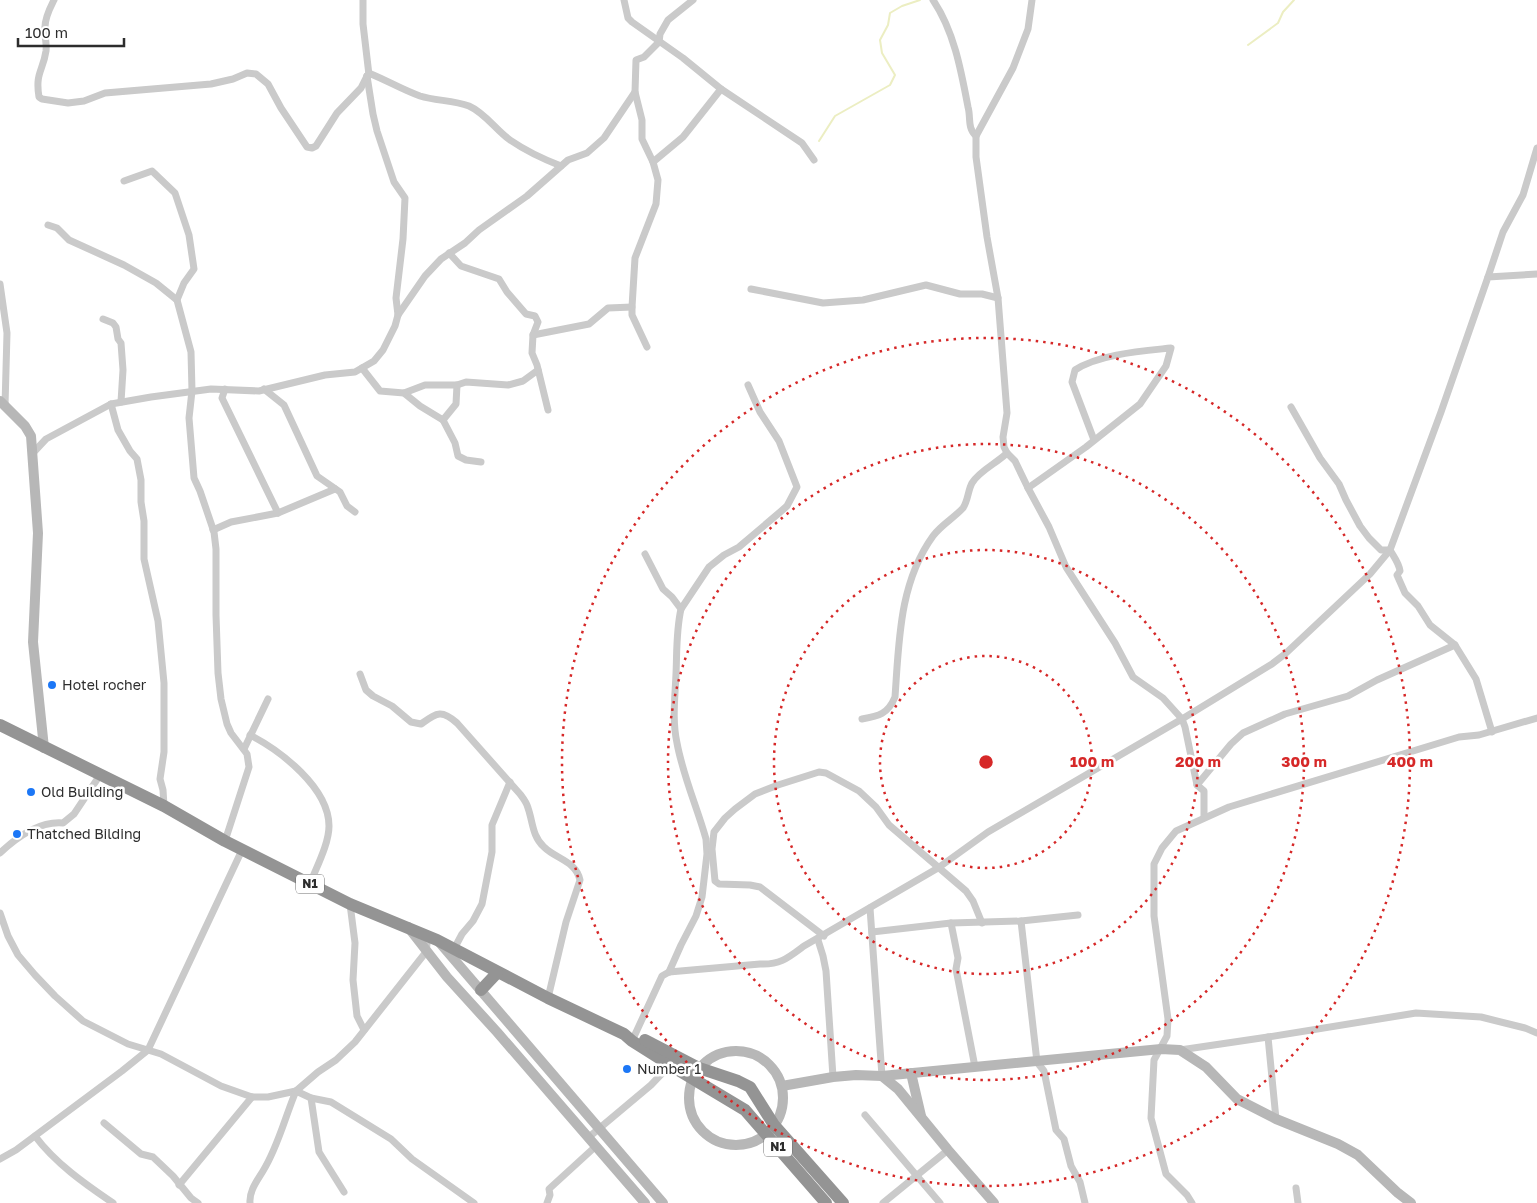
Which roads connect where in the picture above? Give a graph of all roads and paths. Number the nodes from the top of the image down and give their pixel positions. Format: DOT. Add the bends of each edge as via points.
graph roads {
  1 [pos="54,0"];
  2 [pos="363,0"];
  3 [pos="624,0"];
  4 [pos="692,0"];
  5 [pos="933,0"];
  6 [pos="1032,0"];
  7 [pos="658,42"];
  8 [pos="368,75"];
  9 [pos="720,89"];
  10 [pos="635,92"];
  11 [pos="976,136"];
  12 [pos="1537,148"];
  13 [pos="814,160"];
  14 [pos="653,162"];
  15 [pos="561,166"];
  16 [pos="124,181"];
  17 [pos="48,225"];
  18 [pos="449,253"];
  19 [pos="1537,274"];
  20 [pos="1488,277"];
  21 [pos="0,284"];
  22 [pos="752,289"];
  23 [pos="998,298"];
  24 [pos="177,300"];
  25 [pos="632,307"];
  26 [pos="398,316"];
  27 [pos="103,319"];
  28 [pos="533,335"];
  29 [pos="647,347"];
  30 [pos="362,368"];
  31 [pos="538,370"];
  32 [pos="457,385"];
  33 [pos="748,385"];
  34 [pos="225,389"];
  35 [pos="264,389"];
  36 [pos="192,391"];
  37 [pos="404,393"];
  38 [pos="121,402"];
  39 [pos="3,404"];
  40 [pos="111,404"];
  41 [pos="1291,407"];
  42 [pos="548,410"];
  43 [pos="443,420"];
  44 [pos="1094,440"];
  45 [pos="1007,454"];
  46 [pos="31,456"];
  47 [pos="481,462"];
  48 [pos="1028,488"];
  49 [pos="335,489"];
  50 [pos="355,512"];
  51 [pos="278,513"];
  52 [pos="213,530"];
  53 [pos="1390,550"];
  54 [pos="646,554"];
  55 [pos="681,609"];
  56 [pos="1455,644"];
  57 [pos="360,674"];
  58 [pos="268,699"];
  59 [pos="1537,718"];
  60 [pos="862,719"];
  61 [pos="1182,719"];
  62 [pos="0,725"];
  63 [pos="1492,732"];
  64 [pos="250,735"];
  65 [pos="44,748"];
  66 [pos="244,749"];
  67 [pos="100,775"];
  68 [pos="510,782"];
  69 [pos="1197,785"];
  70 [pos="164,806"];
  71 [pos="1204,817"];
  72 [pos="225,841"];
  73 [pos="242,850"];
  74 [pos="0,853"];
  75 [pos="938,868"];
  76 [pos="310,884"];
  77 [pos="350,904"];
  78 [pos="870,908"];
  79 [pos="0,913"];
  80 [pos="1078,915"];
  81 [pos="1021,921"];
  82 [pos="951,923"];
  83 [pos="982,923"];
  84 [pos="407,927"];
  85 [pos="872,932"];
  86 [pos="432,938"];
  87 [pos="821,938"];
  88 [pos="454,949"];
  89 [pos="426,952"];
  90 [pos="669,972"];
  91 [pos="498,973"];
  92 [pos="481,990"];
  93 [pos="548,998"];
  94 [pos="364,1030"];
  95 [pos="1537,1033"];
  96 [pos="630,1036"];
  97 [pos="1268,1037"];
  98 [pos="1161,1049"];
  99 [pos="148,1050"];
  100 [pos="1180,1050"];
  101 [pos="1038,1062"];
  102 [pos="670,1065"];
  103 [pos="975,1067"];
  104 [pos="699,1068"];
  105 [pos="911,1073"];
  106 [pos="882,1076"];
  107 [pos="833,1077"];
  108 [pos="692,1080"];
  109 [pos="738,1081"];
  110 [pos="782,1086"];
  111 [pos="296,1091"];
  112 [pos="252,1097"];
  113 [pos="757,1097"];
  114 [pos="312,1098"];
  115 [pos="725,1098"];
  116 [pos="572,1099"];
  117 [pos="562,1108"];
  118 [pos="745,1110"];
  119 [pos="865,1115"];
  120 [pos="921,1118"];
  121 [pos="1276,1119"];
  122 [pos="104,1123"];
  123 [pos="599,1129"];
  124 [pos="770,1129"];
  125 [pos="35,1136"];
  126 [pos="589,1137"];
  127 [pos="596,1146"];
  128 [pos="948,1150"];
  129 [pos="0,1159"];
  130 [pos="917,1175"];
  131 [pos="644,1182"];
  132 [pos="179,1185"];
  133 [pos="1296,1188"];
  134 [pos="635,1190"];
  135 [pos="344,1192"];
  136 [pos="113,1203"];
  137 [pos="198,1203"];
  138 [pos="250,1203"];
  139 [pos="474,1203"];
  140 [pos="547,1203"];
  141 [pos="645,1203"];
  142 [pos="663,1203"];
  143 [pos="826,1203"];
  144 [pos="843,1203"];
  145 [pos="883,1203"];
  146 [pos="940,1203"];
  147 [pos="994,1203"];
  148 [pos="1085,1203"];
  149 [pos="1192,1203"];
  150 [pos="1298,1203"];
  151 [pos="1410,1203"];
  1 -- 8 [label="street" via="46,17 46,53 37,80 42,99 68,103 105,93 211,84 247,73 256,74 268,84 280,108 312,148 336,113 362,88"];
  2 -- 8 [label="street"];
  3 -- 7 [label="street" via="628,18"];
  4 -- 7 [label="street" via="668,20"];
  5 -- 11 [label="street" via="943,14 956,54 970,128"];
  6 -- 11 [label="street" via="1028,29 1013,68"];
  7 -- 9 [label="street"];
  7 -- 10 [label="street" via="644,57 636,60"];
  8 -- 15 [label="street" via="422,96 470,106 509,140"];
  8 -- 26 [label="street" via="377,131 393,180 405,198 404,239 396,298"];
  9 -- 13 [label="street" via="802,143"];
  9 -- 14 [label="street" via="683,137"];
  10 -- 14 [label="street" via="642,120 642,139"];
  10 -- 15 [label="street" via="604,138 589,151"];
  11 -- 23 [label="street" via="976,157"];
  12 -- 20 [label="street" via="1523,195 1504,232"];
  14 -- 25 [label="street" via="658,180 657,200 635,258"];
  15 -- 18 [label="street" via="527,196"];
  16 -- 24 [label="street" via="152,171 176,196 188,230 194,266"];
  17 -- 24 [label="street" via="57,228 69,240 124,265"];
  18 -- 26 [label="street" via="425,276"];
  18 -- 28 [label="street" via="461,266 499,279 526,314 535,316 538,322"];
  19 -- 20 [label="street"];
  20 -- 53 [label="street"];
  21 -- 39 [label="street" via="7,333"];
  22 -- 23 [label="street" via="823,303 863,300 926,285 960,294"];
  23 -- 45 [label="street"];
  24 -- 36 [label="street" via="191,352"];
  25 -- 28 [label="street" via="608,308 589,324"];
  25 -- 29 [label="street" via="632,315"];
  26 -- 30 [label="street" via="383,350 374,362"];
  27 -- 38 [label="street" via="113,323 121,343"];
  28 -- 31 [label="street" via="532,353"];
  30 -- 35 [label="street"];
  30 -- 37 [label="street" via="380,391"];
  31 -- 32 [label="street" via="523,381 508,385 466,382"];
  31 -- 42 [label="street"];
  32 -- 37 [label="street" via="425,385"];
  32 -- 43 [label="street" via="456,404"];
  33 -- 55 [label="street" via="760,412 779,441 797,487 780,513 709,567"];
  34 -- 35 [label="street"];
  34 -- 36 [label="street"];
  34 -- 51 [label="street" via="222,398"];
  35 -- 49 [label="street" via="284,406 317,476"];
  36 -- 38 [label="street"];
  36 -- 52 [label="street" via="189,418 194,478"];
  37 -- 43 [label="street"];
  38 -- 40 [label="street"];
  39 -- 46 [label="street" via="26,426 31,436"];
  40 -- 46 [label="street" via="46,439"];
  40 -- 70 [label="street" via="118,430 137,459 141,480 144,558 158,621 163,669 164,732 160,779"];
  41 -- 53 [label="street" via="1369,538 1381,550"];
  43 -- 47 [label="street" via="455,442 458,456"];
  44 -- 44 [label="street" via="1140,404 1166,366 1171,348 1098,359 1075,370 1072,382"];
  44 -- 48 [label="street"];
  45 -- 48 [label="street" via="1015,461"];
  45 -- 60 [label="street" via="977,476 964,506 932,537 915,567 899,634 895,697 891,706 879,716"];
  46 -- 65 [label="street" via="38,533 33,642"];
  48 -- 61 [label="street" via="1066,567 1133,677 1162,698"];
  49 -- 50 [label="street"];
  49 -- 51 [label="street"];
  51 -- 52 [label="street" via="232,522"];
  52 -- 66 [label="street" via="221,699 231,733"];
  53 -- 56 [label="street" via="1400,566 1397,575 1405,593 1430,625"];
  53 -- 61 [label="street" via="1370,574 1285,654"];
  54 -- 55 [label="street" via="663,589"];
  55 -- 90 [label="street" via="677,629 674,728 706,840 706,854 702,896 696,916"];
  56 -- 63 [label="street" via="1476,678"];
  56 -- 69 [label="street" via="1348,696 1285,714 1243,733"];
  57 -- 68 [label="street" via="366,690 411,722 421,724 436,714 448,715"];
  58 -- 64 [label="street"];
  59 -- 63 [label="street"];
  61 -- 69 [label="street"];
  61 -- 75 [label="street" via="988,832"];
  62 -- 65 [label="highway, N1"];
  63 -- 71 [label="street" via="1452,739"];
  64 -- 66 [label="street"];
  64 -- 76 [label="street" via="271,747 300,771 321,796 329,828"];
  65 -- 67 [label="highway, N1"];
  66 -- 72 [label="street" via="249,767"];
  67 -- 70 [label="highway, N1"];
  67 -- 74 [label="street" via="74,814 63,823 53,822 39,828"];
  68 -- 88 [label="street" via="492,825 492,852 482,904"];
  68 -- 93 [label="street" via="528,806 536,838 544,848 575,868 580,880 566,922"];
  69 -- 71 [label="street" via="1204,791"];
  70 -- 72 [label="highway, N1"];
  71 -- 98 [label="street" via="1176,831 1154,864 1154,916 1168,1019 1167,1036"];
  72 -- 73 [label="highway, N1"];
  73 -- 76 [label="highway, N1"];
  73 -- 99 [label="street"];
  75 -- 78 [label="street"];
  75 -- 83 [label="street" via="966,891"];
  75 -- 87 [label="street" via="889,825 859,791 826,773 819,772 755,794 735,809 714,832 715,881 725,885 760,887"];
  76 -- 77 [label="highway, N1"];
  77 -- 84 [label="highway, N1"];
  77 -- 94 [label="street" via="355,943 353,980 357,1016"];
  78 -- 85 [label="street"];
  78 -- 87 [label="street"];
  79 -- 99 [label="street" via="18,955 55,996 83,1021 128,1044"];
  80 -- 81 [label="street"];
  81 -- 83 [label="street"];
  81 -- 101 [label="street"];
  82 -- 83 [label="street"];
  82 -- 85 [label="street"];
  82 -- 103 [label="street" via="958,958 956,969"];
  84 -- 86 [label="highway, N1"];
  84 -- 89 [label="street"];
  85 -- 106 [label="street"];
  86 -- 88 [label="highway, N1"];
  86 -- 89 [label="street"];
  86 -- 92 [label="street"];
  87 -- 90 [label="street" via="774,965"];
  87 -- 107 [label="street"];
  88 -- 91 [label="highway, N1"];
  89 -- 94 [label="street"];
  89 -- 117 [label="street"];
  90 -- 96 [label="street" via="662,976"];
  91 -- 92 [label="highway"];
  91 -- 93 [label="highway, N1"];
  92 -- 116 [label="street"];
  93 -- 96 [label="highway, N1"];
  94 -- 111 [label="street" via="355,1042"];
  95 -- 97 [label="street" via="1481,1016 1416,1013"];
  96 -- 102 [label="highway, N1"];
  96 -- 104 [label="highway, N1"];
  97 -- 100 [label="street"];
  97 -- 121 [label="street"];
  98 -- 100 [label="street"];
  98 -- 101 [label="street"];
  98 -- 149 [label="street" via="1154,1060 1151,1118 1166,1174"];
  99 -- 112 [label="street" via="221,1086"];
  99 -- 125 [label="street"];
  100 -- 121 [label="street" via="1206,1067 1237,1098"];
  101 -- 103 [label="street"];
  101 -- 148 [label="street" via="1044,1070 1056,1130 1064,1139"];
  102 -- 108 [label="highway, N1"];
  102 -- 123 [label="street"];
  103 -- 105 [label="street"];
  104 -- 108 [label="street"];
  104 -- 109 [label="highway, N1"];
  104 -- 110 [label="street" via="718,1054 744,1051 768,1063"];
  105 -- 106 [label="street"];
  105 -- 120 [label="street"];
  106 -- 107 [label="street"];
  106 -- 120 [label="street" via="898,1089"];
  107 -- 110 [label="street"];
  108 -- 115 [label="highway, N1"];
  108 -- 124 [label="street" via="689,1092 692,1113 696,1123 712,1138 742,1144 754,1141"];
  109 -- 113 [label="highway, N1"];
  109 -- 115 [label="highway"];
  110 -- 124 [label="street" via="781,1113"];
  111 -- 112 [label="street"];
  111 -- 114 [label="street"];
  111 -- 138 [label="street" via="265,1168 249,1195"];
  112 -- 132 [label="street"];
  113 -- 118 [label="highway"];
  113 -- 124 [label="highway, N1"];
  114 -- 135 [label="street" via="319,1152"];
  114 -- 139 [label="street" via="331,1102 391,1140"];
  115 -- 118 [label="highway, N1"];
  116 -- 117 [label="street"];
  116 -- 123 [label="street"];
  117 -- 126 [label="street"];
  118 -- 124 [label="highway, N1"];
  119 -- 130 [label="street"];
  120 -- 128 [label="street"];
  121 -- 151 [label="street" via="1358,1154"];
  122 -- 132 [label="street" via="141,1154 153,1157"];
  123 -- 126 [label="street"];
  123 -- 131 [label="street"];
  124 -- 143 [label="highway, N1"];
  124 -- 144 [label="highway, N1"];
  125 -- 129 [label="street"];
  125 -- 136 [label="street" via="52,1156"];
  126 -- 127 [label="street"];
  127 -- 134 [label="street"];
  127 -- 140 [label="street" via="549,1189"];
  128 -- 130 [label="street"];
  128 -- 147 [label="street"];
  130 -- 145 [label="street"];
  130 -- 146 [label="street"];
  131 -- 134 [label="street"];
  131 -- 142 [label="street"];
  132 -- 137 [label="street"];
  133 -- 150 [label="street"];
  134 -- 141 [label="street"];
}
